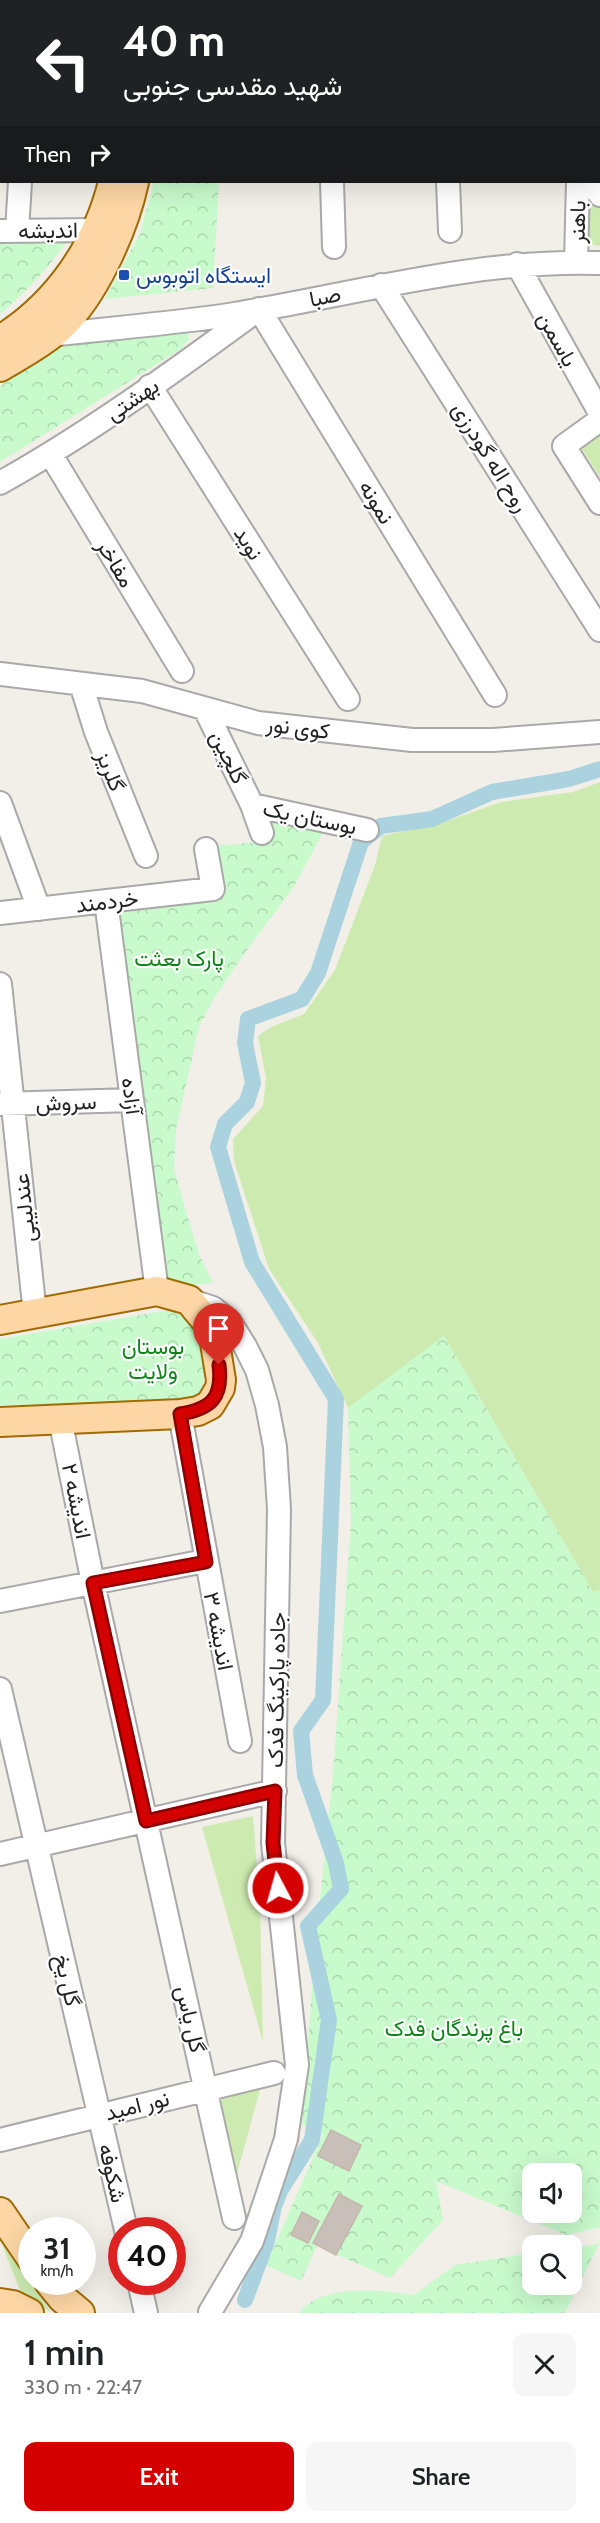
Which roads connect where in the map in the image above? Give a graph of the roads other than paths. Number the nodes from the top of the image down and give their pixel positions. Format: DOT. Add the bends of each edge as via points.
graph roads {
  1 [pos="20,183"];
  2 [pos="113,183"];
  3 [pos="134,183"];
  4 [pos="332,183"];
  5 [pos="448,183"];
  6 [pos="578,183"];
  7 [pos="96,230"];
  8 [pos="8,231"];
  9 [pos="450,231"];
  10 [pos="334,246"];
  11 [pos="576,262"];
  12 [pos="600,263"];
  13 [pos="517,264"];
  14 [pos="381,285"];
  15 [pos="259,309"];
  16 [pos="195,319"];
  17 [pos="50,335"];
  18 [pos="0,340"];
  19 [pos="199,353"];
  20 [pos="0,367"];
  21 [pos="150,386"];
  22 [pos="600,413"];
  23 [pos="600,420"];
  24 [pos="51,455"];
  25 [pos="0,483"];
  26 [pos="600,503"];
  27 [pos="600,630"];
  28 [pos="182,671"];
  29 [pos="0,674"];
  30 [pos="81,684"];
  31 [pos="495,695"];
  32 [pos="348,699"];
  33 [pos="205,708"];
  34 [pos="600,732"];
  35 [pos="0,803"];
  36 [pos="252,805"];
  37 [pos="367,830"];
  38 [pos="262,833"];
  39 [pos="206,849"];
  40 [pos="146,856"];
  41 [pos="106,901"];
  42 [pos="39,909"];
  43 [pos="0,913"];
  44 [pos="0,984"];
  45 [pos="132,1100"];
  46 [pos="7,1103"];
  47 [pos="157,1291"];
  48 [pos="189,1300"];
  49 [pos="35,1314"];
  50 [pos="0,1320"];
  51 [pos="180,1414"];
  52 [pos="60,1419"];
  53 [pos="0,1422"];
  54 [pos="206,1562"];
  55 [pos="93,1583"];
  56 [pos="0,1601"];
  57 [pos="0,1689"];
  58 [pos="240,1742"];
  59 [pos="275,1791"];
  60 [pos="146,1821"];
  61 [pos="36,1846"];
  62 [pos="0,1854"];
  63 [pos="274,2073"];
  64 [pos="207,2088"];
  65 [pos="99,2115"];
  66 [pos="0,2140"];
  67 [pos="0,2212"];
  68 [pos="123,2217"];
  69 [pos="234,2218"];
  70 [pos="18,2238"];
  71 [pos="60,2295"];
  72 [pos="141,2295"];
  73 [pos="0,2302"];
  74 [pos="29,2313"];
  75 [pos="80,2313"];
  76 [pos="146,2313"];
  77 [pos="203,2313"];
  78 [pos="209,2313"];
  1 -- 8 [label="street"];
  2 -- 7 [label="main road"];
  3 -- 17 [label="main road" via="107,259 72,314"];
  4 -- 10 [label="street"];
  5 -- 9 [label="street"];
  6 -- 11 [label="street, باهنر"];
  7 -- 8 [label="street, اندیشه"];
  7 -- 18 [label="main road" via="65,282 27,322"];
  11 -- 12 [label="street, صبا"];
  11 -- 13 [label="street, صبا"];
  13 -- 14 [label="street, صبا"];
  13 -- 22 [label="street, یاسمن"];
  14 -- 15 [label="street, صبا"];
  14 -- 27 [label="street, روح اله گودرزی"];
  15 -- 16 [label="street, صبا"];
  15 -- 19 [label="street, بهشتی"];
  15 -- 31 [label="street, نمونه"];
  16 -- 17 [label="street, صبا"];
  16 -- 19 [label="street" via="202,337"];
  17 -- 20 [label="main road"];
  19 -- 21 [label="street, بهشتی"];
  21 -- 24 [label="street, بهشتی"];
  21 -- 32 [label="street, نوید"];
  23 -- 26 [label="street" via="564,446"];
  24 -- 25 [label="street, بهشتی"];
  24 -- 28 [label="street, مفاخر"];
  29 -- 30 [label="street, کوی نور"];
  30 -- 33 [label="street, کوی نور" via="142,691"];
  30 -- 40 [label="street, گلریز"];
  33 -- 34 [label="street, کوی نور" via="258,723 412,740 493,740"];
  33 -- 36 [label="street, گلچین"];
  35 -- 42 [label="street"];
  36 -- 37 [label="street, بوستان یک"];
  36 -- 38 [label="street, گلچین"];
  39 -- 41 [label="street, خردمند" via="213,889"];
  41 -- 42 [label="street, خردمند"];
  41 -- 45 [label="street, آزاده"];
  42 -- 43 [label="street, خردمند"];
  44 -- 46 [label="street, عندلیبی"];
  45 -- 46 [label="street, سروش"];
  45 -- 47 [label="street, آزاده"];
  46 -- 49 [label="street, عندلیبی"];
  47 -- 48 [label="main road"];
  47 -- 49 [label="main road"];
  48 -- 51 [label="main road" via="214,1337 221,1380 210,1405"];
  48 -- 59 [label="street, جاده پارکینگ فدک" via="213,1308 230,1323 245,1346 262,1388 275,1447 279,1509"];
  49 -- 50 [label="main road"];
  51 -- 52 [label="main road"];
  51 -- 54 [label="street, اندیشه ۳"];
  52 -- 53 [label="main road"];
  52 -- 55 [label="street, اندیشه ۲"];
  54 -- 55 [label="street"];
  54 -- 58 [label="street, اندیشه ۳"];
  55 -- 56 [label="street"];
  55 -- 60 [label="street, اندیشه ۲"];
  57 -- 61 [label="street, گل یخ"];
  59 -- 60 [label="street"];
  59 -- 78 [label="street, جاده پارکینگ فدک" via="273,1843 297,2065 286,2139 252,2241"];
  60 -- 61 [label="street"];
  60 -- 64 [label="street, گل یاس"];
  61 -- 62 [label="street"];
  61 -- 65 [label="street, گل یخ"];
  63 -- 64 [label="street, نور امید"];
  64 -- 65 [label="street, نور امید"];
  64 -- 69 [label="street, گل یاس"];
  65 -- 66 [label="street, نور امید"];
  65 -- 68 [label="street, شکوفه"];
  67 -- 70 [label="main road"];
  71 -- 75 [label="main road"];
  72 -- 76 [label="street"];
  73 -- 74 [label="main road"];
  77 -- 78 [label="street"];
}
